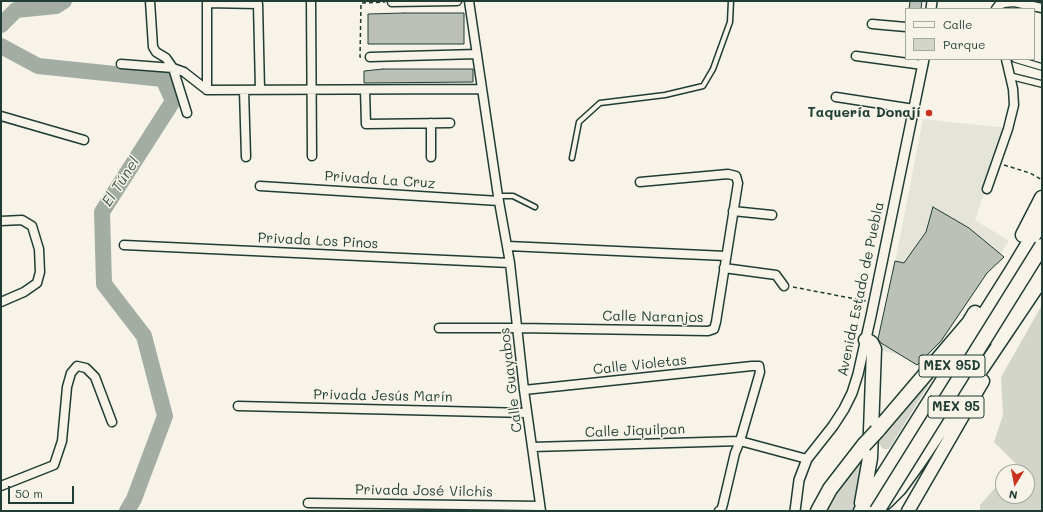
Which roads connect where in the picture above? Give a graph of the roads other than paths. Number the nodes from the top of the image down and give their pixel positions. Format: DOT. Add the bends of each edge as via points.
graph roads {
  1 [pos="150,1"];
  2 [pos="311,1"];
  3 [pos="457,1"];
  4 [pos="469,1"];
  5 [pos="731,1"];
  6 [pos="1014,1"];
  7 [pos="392,2"];
  8 [pos="997,7"];
  9 [pos="1042,8"];
  10 [pos="872,24"];
  11 [pos="905,28"];
  12 [pos="478,54"];
  13 [pos="856,56"];
  14 [pos="370,57"];
  15 [pos="1006,60"];
  16 [pos="1018,60"];
  17 [pos="923,62"];
  18 [pos="121,64"];
  19 [pos="1042,67"];
  20 [pos="173,68"];
  21 [pos="1010,76"];
  22 [pos="1042,84"];
  23 [pos="482,89"];
  24 [pos="207,90"];
  25 [pos="244,90"];
  26 [pos="260,90"];
  27 [pos="312,90"];
  28 [pos="365,90"];
  29 [pos="836,97"];
  30 [pos="914,109"];
  31 [pos="187,113"];
  32 [pos="1,116"];
  33 [pos="431,123"];
  34 [pos="450,123"];
  35 [pos="84,140"];
  36 [pos="312,156"];
  37 [pos="246,157"];
  38 [pos="431,157"];
  39 [pos="572,158"];
  40 [pos="640,182"];
  41 [pos="260,186"];
  42 [pos="987,189"];
  43 [pos="498,198"];
  44 [pos="1042,198"];
  45 [pos="535,207"];
  46 [pos="733,211"];
  47 [pos="772,215"];
  48 [pos="1,221"];
  49 [pos="1042,221"];
  50 [pos="124,245"];
  51 [pos="508,246"];
  52 [pos="1042,246"];
  53 [pos="726,256"];
  54 [pos="1042,261"];
  55 [pos="510,263"];
  56 [pos="724,268"];
  57 [pos="1042,280"];
  58 [pos="784,286"];
  59 [pos="1,302"];
  60 [pos="1022,310"];
  61 [pos="439,328"];
  62 [pos="518,328"];
  63 [pos="866,340"];
  64 [pos="524,390"];
  65 [pos="238,406"];
  66 [pos="527,413"];
  67 [pos="112,422"];
  68 [pos="740,441"];
  69 [pos="532,447"];
  70 [pos="807,459"];
  71 [pos="1,486"];
  72 [pos="308,503"];
  73 [pos="541,508"];
  74 [pos="719,511"];
  75 [pos="795,511"];
  76 [pos="818,511"];
  77 [pos="861,511"];
  78 [pos="876,511"];
  79 [pos="908,511"];
  1 -- 20 [label="street" via="153,47"];
  2 -- 27 [label="street"];
  3 -- 7 [label="street"];
  4 -- 12 [label="street, Calle Guayabos"];
  5 -- 39 [label="lane" via="730,22 713,70 703,86 665,95 600,103 579,122"];
  6 -- 8 [label="street" via="1004,2"];
  6 -- 9 [label="street"];
  10 -- 11 [label="street"];
  12 -- 14 [label="street"];
  12 -- 23 [label="street, Calle Guayabos"];
  13 -- 17 [label="street"];
  15 -- 21 [label="street"];
  16 -- 19 [label="street"];
  17 -- 30 [label="street, Avenida Estado de Puebla"];
  18 -- 20 [label="street"];
  20 -- 24 [label="street" via="184,72"];
  20 -- 31 [label="street"];
  21 -- 22 [label="street"];
  21 -- 42 [label="street" via="1014,105"];
  23 -- 28 [label="street"];
  23 -- 43 [label="street, Calle Guayabos"];
  24 -- 25 [label="street"];
  24 -- 26 [label="street" via="207,3 258,4"];
  25 -- 26 [label="street"];
  25 -- 37 [label="street"];
  26 -- 27 [label="street"];
  27 -- 28 [label="street"];
  27 -- 36 [label="street"];
  28 -- 33 [label="street" via="366,124"];
  29 -- 30 [label="street"];
  30 -- 63 [label="street, Avenida Estado de Puebla"];
  32 -- 35 [label="street"];
  33 -- 34 [label="street"];
  33 -- 38 [label="street"];
  40 -- 46 [label="street, Calle Naranjos" via="728,174 736,176 738,183"];
  41 -- 43 [label="street, Privada La Cruz"];
  43 -- 45 [label="lane" via="513,196"];
  43 -- 51 [label="street, Calle Guayabos"];
  44 -- 76 [label="highway, bridge" via="1029,225 969,323 864,445 830,489"];
  46 -- 47 [label="street"];
  46 -- 53 [label="street, Calle Naranjos"];
  48 -- 59 [label="street" via="22,220 32,226 39,249 40,272 37,283"];
  49 -- 77 [label="highway, MEX 95D"];
  50 -- 55 [label="street, Privada Los Pinos"];
  51 -- 53 [label="street"];
  51 -- 55 [label="street, Calle Guayabos"];
  52 -- 78 [label="highway, MEX 95D, bridge"];
  53 -- 56 [label="street, Calle Naranjos"];
  54 -- 77 [label="highway" via="1003,322 934,402"];
  55 -- 62 [label="street, Calle Guayabos"];
  56 -- 58 [label="street" via="776,275"];
  56 -- 62 [label="street, Calle Naranjos" via="716,322 714,329 708,331"];
  57 -- 60 [label="main road, MEX 95"];
  60 -- 78 [label="main road, MEX 95" via="900,489"];
  60 -- 79 [label="main road, MEX 95"];
  61 -- 62 [label="street"];
  62 -- 64 [label="street, Calle Guayabos"];
  63 -- 70 [label="street, Avenida Estado de Puebla" via="852,393 833,426"];
  63 -- 77 [label="highway" via="874,349 870,458"];
  64 -- 66 [label="street, Calle Guayabos"];
  64 -- 68 [label="street, Calle Violetas" via="759,366 760,372"];
  65 -- 66 [label="street, Privada Jesús Marín"];
  66 -- 69 [label="street, Calle Guayabos"];
  67 -- 71 [label="street" via="95,377 86,368 77,366 71,373 67,387 62,441 54,465"];
  68 -- 69 [label="street, Calle Jiquilpan"];
  68 -- 70 [label="street, Calle Jiquilpan"];
  68 -- 74 [label="street"];
  69 -- 73 [label="street, Calle Guayabos"];
  70 -- 75 [label="street, Avenida Estado de Puebla" via="799,480"];
  72 -- 73 [label="street, Privada José Vilchis"];
}
